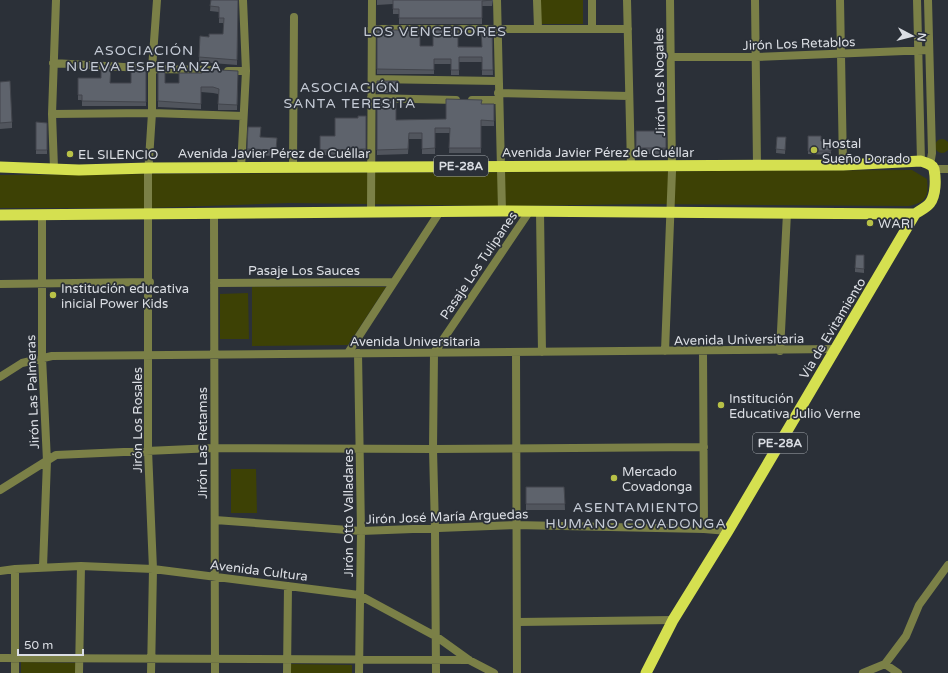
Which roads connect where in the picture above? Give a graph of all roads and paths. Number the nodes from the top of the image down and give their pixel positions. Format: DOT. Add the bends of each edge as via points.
graph roads {
  1 [pos="56,0"];
  2 [pos="157,0"];
  3 [pos="243,0"];
  4 [pos="372,0"];
  5 [pos="497,0"];
  6 [pos="537,0"];
  7 [pos="592,0"];
  8 [pos="627,0"];
  9 [pos="670,0"];
  10 [pos="755,0"];
  11 [pos="840,0"];
  12 [pos="917,0"];
  13 [pos="928,0"];
  14 [pos="294,17"];
  15 [pos="538,28"];
  16 [pos="371,29"];
  17 [pos="496,29"];
  18 [pos="592,29"];
  19 [pos="628,29"];
  20 [pos="929,50"];
  21 [pos="918,51"];
  22 [pos="842,53"];
  23 [pos="670,57"];
  24 [pos="755,57"];
  25 [pos="53,63"];
  26 [pos="152,69"];
  27 [pos="246,71"];
  28 [pos="372,79"];
  29 [pos="498,80"];
  30 [pos="629,96"];
  31 [pos="499,97"];
  32 [pos="371,98"];
  33 [pos="152,113"];
  34 [pos="52,114"];
  35 [pos="243,116"];
  36 [pos="757,165"];
  37 [pos="843,165"];
  38 [pos="928,165"];
  39 [pos="370,166"];
  40 [pos="500,166"];
  41 [pos="631,166"];
  42 [pos="672,166"];
  43 [pos="0,167"];
  44 [pos="294,167"];
  45 [pos="54,168"];
  46 [pos="149,168"];
  47 [pos="241,168"];
  48 [pos="948,169"];
  49 [pos="502,211"];
  50 [pos="529,212"];
  51 [pos="540,212"];
  52 [pos="669,212"];
  53 [pos="371,213"];
  54 [pos="439,213"];
  55 [pos="787,213"];
  56 [pos="149,214"];
  57 [pos="214,214"];
  58 [pos="915,214"];
  59 [pos="0,215"];
  60 [pos="42,215"];
  61 [pos="150,282"];
  62 [pos="394,282"];
  63 [pos="41,283"];
  64 [pos="214,283"];
  65 [pos="0,284"];
  66 [pos="836,349"];
  67 [pos="665,351"];
  68 [pos="703,351"];
  69 [pos="780,351"];
  70 [pos="516,352"];
  71 [pos="542,352"];
  72 [pos="348,353"];
  73 [pos="358,353"];
  74 [pos="434,353"];
  75 [pos="149,354"];
  76 [pos="214,354"];
  77 [pos="42,357"];
  78 [pos="0,377"];
  79 [pos="704,447"];
  80 [pos="214,448"];
  81 [pos="361,448"];
  82 [pos="516,448"];
  83 [pos="433,449"];
  84 [pos="148,450"];
  85 [pos="47,461"];
  86 [pos="0,490"];
  87 [pos="215,520"];
  88 [pos="515,526"];
  89 [pos="704,529"];
  90 [pos="435,530"];
  91 [pos="361,531"];
  92 [pos="728,532"];
  93 [pos="948,565"];
  94 [pos="80,566"];
  95 [pos="43,567"];
  96 [pos="15,569"];
  97 [pos="153,569"];
  98 [pos="0,571"];
  99 [pos="215,577"];
  100 [pos="288,586"];
  101 [pos="359,595"];
  102 [pos="672,620"];
  103 [pos="518,622"];
  104 [pos="437,637"];
  105 [pos="0,658"];
  106 [pos="15,658"];
  107 [pos="80,658"];
  108 [pos="436,659"];
  109 [pos="151,660"];
  110 [pos="215,660"];
  111 [pos="287,660"];
  112 [pos="359,660"];
  113 [pos="469,660"];
  114 [pos="885,664"];
  115 [pos="15,673"];
  116 [pos="80,673"];
  117 [pos="151,673"];
  118 [pos="215,673"];
  119 [pos="287,673"];
  120 [pos="359,673"];
  121 [pos="436,673"];
  122 [pos="494,673"];
  123 [pos="517,673"];
  124 [pos="646,673"];
  125 [pos="863,673"];
  126 [pos="898,673"];
  1 -- 25 [label="street"];
  2 -- 26 [label="street, Jirón Los Rosales"];
  3 -- 27 [label="street"];
  4 -- 16 [label="street"];
  5 -- 17 [label="street"];
  6 -- 15 [label="street"];
  7 -- 18 [label="street"];
  8 -- 19 [label="street"];
  9 -- 23 [label="street, Jirón Los Nogales"];
  10 -- 24 [label="street"];
  11 -- 22 [label="street"];
  12 -- 21 [label="street"];
  13 -- 20 [label="street"];
  14 -- 44 [label="street"];
  15 -- 17 [label="street"];
  15 -- 18 [label="street"];
  16 -- 17 [label="street"];
  16 -- 28 [label="street"];
  17 -- 29 [label="street"];
  18 -- 19 [label="street"];
  19 -- 30 [label="street"];
  20 -- 21 [label="street, Jirón Los Retablos"];
  20 -- 38 [label="street" via="932,153"];
  21 -- 22 [label="street, Jirón Los Retablos"];
  21 -- 38 [label="street"];
  22 -- 24 [label="street, Jirón Los Retablos"];
  22 -- 37 [label="street"];
  23 -- 24 [label="street, Jirón Los Retablos"];
  23 -- 42 [label="street, Jirón Los Nogales"];
  24 -- 36 [label="street"];
  25 -- 26 [label="street"];
  25 -- 34 [label="street"];
  26 -- 27 [label="street"];
  26 -- 33 [label="street, Jirón Los Rosales"];
  27 -- 35 [label="street"];
  28 -- 29 [label="street"];
  28 -- 32 [label="street"];
  29 -- 31 [label="street"];
  30 -- 31 [label="street"];
  30 -- 41 [label="street"];
  31 -- 32 [label="street"];
  31 -- 40 [label="street"];
  32 -- 39 [label="street"];
  33 -- 34 [label="street"];
  33 -- 35 [label="street"];
  33 -- 46 [label="street, Jirón Los Rosales"];
  34 -- 45 [label="street"];
  35 -- 47 [label="street"];
  36 -- 37 [label="highway, Avenida Javier Pérez de Cuéllar / PE-28A"];
  36 -- 42 [label="highway, Avenida Javier Pérez de Cuéllar / PE-28A"];
  37 -- 38 [label="highway, Avenida Javier Pérez de Cuéllar / PE-28A"];
  38 -- 48 [label="street"];
  38 -- 58 [label="highway, Vía de Evitamiento / PE-28A" via="935,192 929,204"];
  39 -- 40 [label="highway, Avenida Javier Pérez de Cuéllar / PE-28A"];
  39 -- 44 [label="highway, Avenida Javier Pérez de Cuéllar / PE-28A"];
  39 -- 53 [label="street"];
  40 -- 41 [label="highway, Avenida Javier Pérez de Cuéllar / PE-28A"];
  40 -- 49 [label="street"];
  41 -- 42 [label="highway, Avenida Javier Pérez de Cuéllar / PE-28A"];
  42 -- 52 [label="street, Jirón Los Nogales"];
  43 -- 45 [label="highway, Avenida Javier Pérez de Cuéllar / PE-28A"];
  44 -- 47 [label="highway, Avenida Javier Pérez de Cuéllar / PE-28A"];
  45 -- 46 [label="highway, Avenida Javier Pérez de Cuéllar / PE-28A"];
  46 -- 47 [label="highway, Avenida Javier Pérez de Cuéllar / PE-28A"];
  46 -- 56 [label="street, Jirón Los Rosales"];
  49 -- 50 [label="highway"];
  49 -- 54 [label="highway"];
  50 -- 51 [label="highway"];
  50 -- 74 [label="street, Pasaje Los Tulipanes"];
  51 -- 52 [label="highway"];
  51 -- 71 [label="street"];
  52 -- 55 [label="highway"];
  52 -- 67 [label="street, Jirón Los Nogales"];
  53 -- 54 [label="highway"];
  53 -- 57 [label="highway"];
  54 -- 62 [label="street"];
  55 -- 58 [label="highway"];
  55 -- 69 [label="street"];
  56 -- 57 [label="highway"];
  56 -- 60 [label="highway"];
  56 -- 61 [label="street, Jirón Los Rosales"];
  57 -- 64 [label="street, Jirón Las Retamas"];
  58 -- 66 [label="highway, Vía de Evitamiento / PE-28A"];
  59 -- 60 [label="highway"];
  60 -- 63 [label="street, Jirón Las Palmeras"];
  61 -- 63 [label="street"];
  61 -- 75 [label="street, Jirón Los Rosales"];
  62 -- 64 [label="street, Pasaje Los Sauces"];
  62 -- 72 [label="street"];
  63 -- 65 [label="street"];
  63 -- 77 [label="street, Jirón Las Palmeras"];
  64 -- 76 [label="street, Jirón Las Retamas"];
  66 -- 69 [label="street, Avenida Universitaria"];
  66 -- 92 [label="highway, Vía de Evitamiento / PE-28A"];
  67 -- 68 [label="street, Avenida Universitaria"];
  67 -- 71 [label="street, Avenida Universitaria"];
  68 -- 69 [label="street, Avenida Universitaria"];
  68 -- 79 [label="street"];
  70 -- 71 [label="street, Avenida Universitaria"];
  70 -- 74 [label="street, Avenida Universitaria"];
  70 -- 82 [label="street"];
  72 -- 73 [label="street, Avenida Universitaria"];
  72 -- 76 [label="street, Avenida Universitaria"];
  73 -- 74 [label="street, Avenida Universitaria"];
  73 -- 81 [label="street, Jirón Otto Valladares"];
  74 -- 83 [label="street"];
  75 -- 76 [label="street, Avenida Universitaria"];
  75 -- 77 [label="street, Avenida Universitaria"];
  75 -- 84 [label="street, Jirón Los Rosales"];
  76 -- 80 [label="street, Jirón Las Retamas"];
  77 -- 78 [label="street, Avenida Universitaria" via="22,363"];
  77 -- 85 [label="street, Jirón Las Palmeras"];
  79 -- 82 [label="street"];
  79 -- 89 [label="street"];
  80 -- 81 [label="street"];
  80 -- 84 [label="street"];
  80 -- 87 [label="street, Jirón Las Retamas"];
  81 -- 83 [label="street"];
  81 -- 91 [label="street, Jirón Otto Valladares"];
  82 -- 83 [label="street"];
  82 -- 88 [label="street"];
  83 -- 90 [label="street"];
  84 -- 85 [label="street" via="56,455"];
  84 -- 97 [label="street, Jirón Los Rosales"];
  85 -- 86 [label="street"];
  85 -- 95 [label="street, Jirón Las Palmeras"];
  87 -- 91 [label="street, Jirón José María Arguedas"];
  87 -- 99 [label="street, Jirón Las Retamas"];
  88 -- 89 [label="street, Jirón José María Arguedas"];
  88 -- 90 [label="street, Jirón José María Arguedas"];
  88 -- 103 [label="street"];
  89 -- 92 [label="street, Jirón José María Arguedas"];
  90 -- 91 [label="street, Jirón José María Arguedas"];
  90 -- 104 [label="street"];
  91 -- 101 [label="street, Jirón Otto Valladares"];
  92 -- 102 [label="highway, Vía de Evitamiento / PE-28A"];
  93 -- 114 [label="street" via="918,605 906,636"];
  94 -- 95 [label="street, Avenida Cultura"];
  94 -- 97 [label="street, Avenida Cultura"];
  94 -- 107 [label="street"];
  95 -- 96 [label="street, Avenida Cultura"];
  96 -- 98 [label="street, Avenida Cultura"];
  96 -- 106 [label="street"];
  97 -- 99 [label="street, Avenida Cultura"];
  97 -- 109 [label="street, Jirón Los Rosales"];
  99 -- 100 [label="street, Avenida Cultura"];
  99 -- 110 [label="street, Jirón Las Retamas"];
  100 -- 101 [label="street, Avenida Cultura"];
  100 -- 111 [label="street"];
  101 -- 104 [label="street, Avenida Cultura"];
  101 -- 112 [label="street, Jirón Otto Valladares"];
  102 -- 103 [label="street"];
  102 -- 124 [label="highway, Vía de Evitamiento / PE-28A"];
  103 -- 123 [label="street"];
  104 -- 108 [label="street"];
  104 -- 113 [label="street, Avenida Cultura"];
  105 -- 106 [label="street"];
  106 -- 107 [label="street"];
  106 -- 115 [label="street"];
  107 -- 109 [label="street"];
  107 -- 116 [label="street"];
  108 -- 112 [label="street"];
  108 -- 113 [label="street"];
  108 -- 121 [label="street"];
  109 -- 110 [label="street"];
  109 -- 117 [label="street, Jirón Los Rosales"];
  110 -- 111 [label="street"];
  110 -- 118 [label="street, Jirón Las Retamas"];
  111 -- 112 [label="street"];
  111 -- 119 [label="street"];
  112 -- 120 [label="street, Jirón Otto Valladares"];
  113 -- 122 [label="street, Avenida Cultura"];
  114 -- 125 [label="street"];
  114 -- 126 [label="street"];
}
